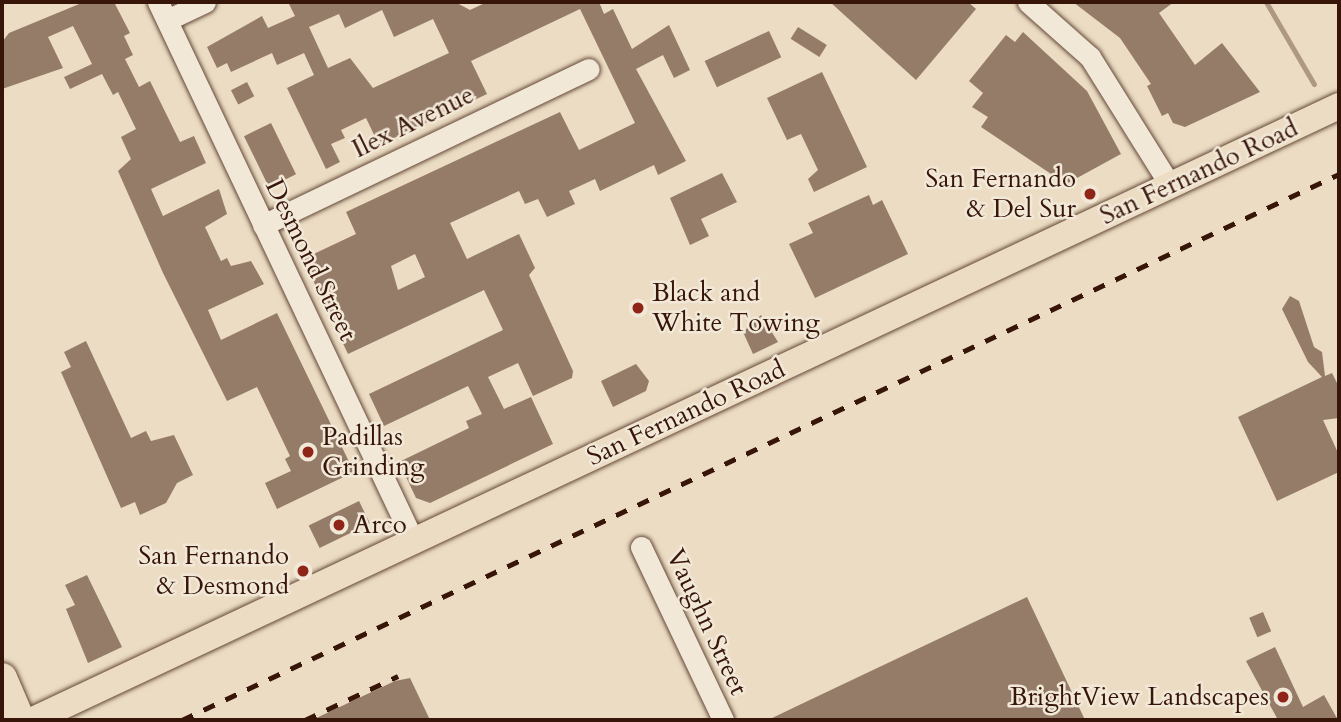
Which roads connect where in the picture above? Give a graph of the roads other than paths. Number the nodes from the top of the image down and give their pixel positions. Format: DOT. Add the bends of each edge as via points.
graph roads {
  1 [pos="205,2"];
  2 [pos="1028,2"];
  3 [pos="162,11"];
  4 [pos="588,69"];
  5 [pos="1339,106"];
  6 [pos="1170,186"];
  7 [pos="263,226"];
  8 [pos="414,542"];
  9 [pos="641,547"];
  10 [pos="2,678"];
  11 [pos="20,720"];
  12 [pos="33,720"];
  13 [pos="723,720"];
  1 -- 3 [label="street"];
  2 -- 6 [label="street" via="1090,57"];
  3 -- 7 [label="street, Desmond Street"];
  4 -- 7 [label="street, Ilex Avenue"];
  5 -- 6 [label="main road, San Fernando Road"];
  6 -- 8 [label="main road, San Fernando Road"];
  7 -- 8 [label="street, Desmond Street"];
  8 -- 12 [label="main road, San Fernando Road"];
  9 -- 13 [label="street, Vaughn Street"];
  10 -- 11 [label="highway"];
}
